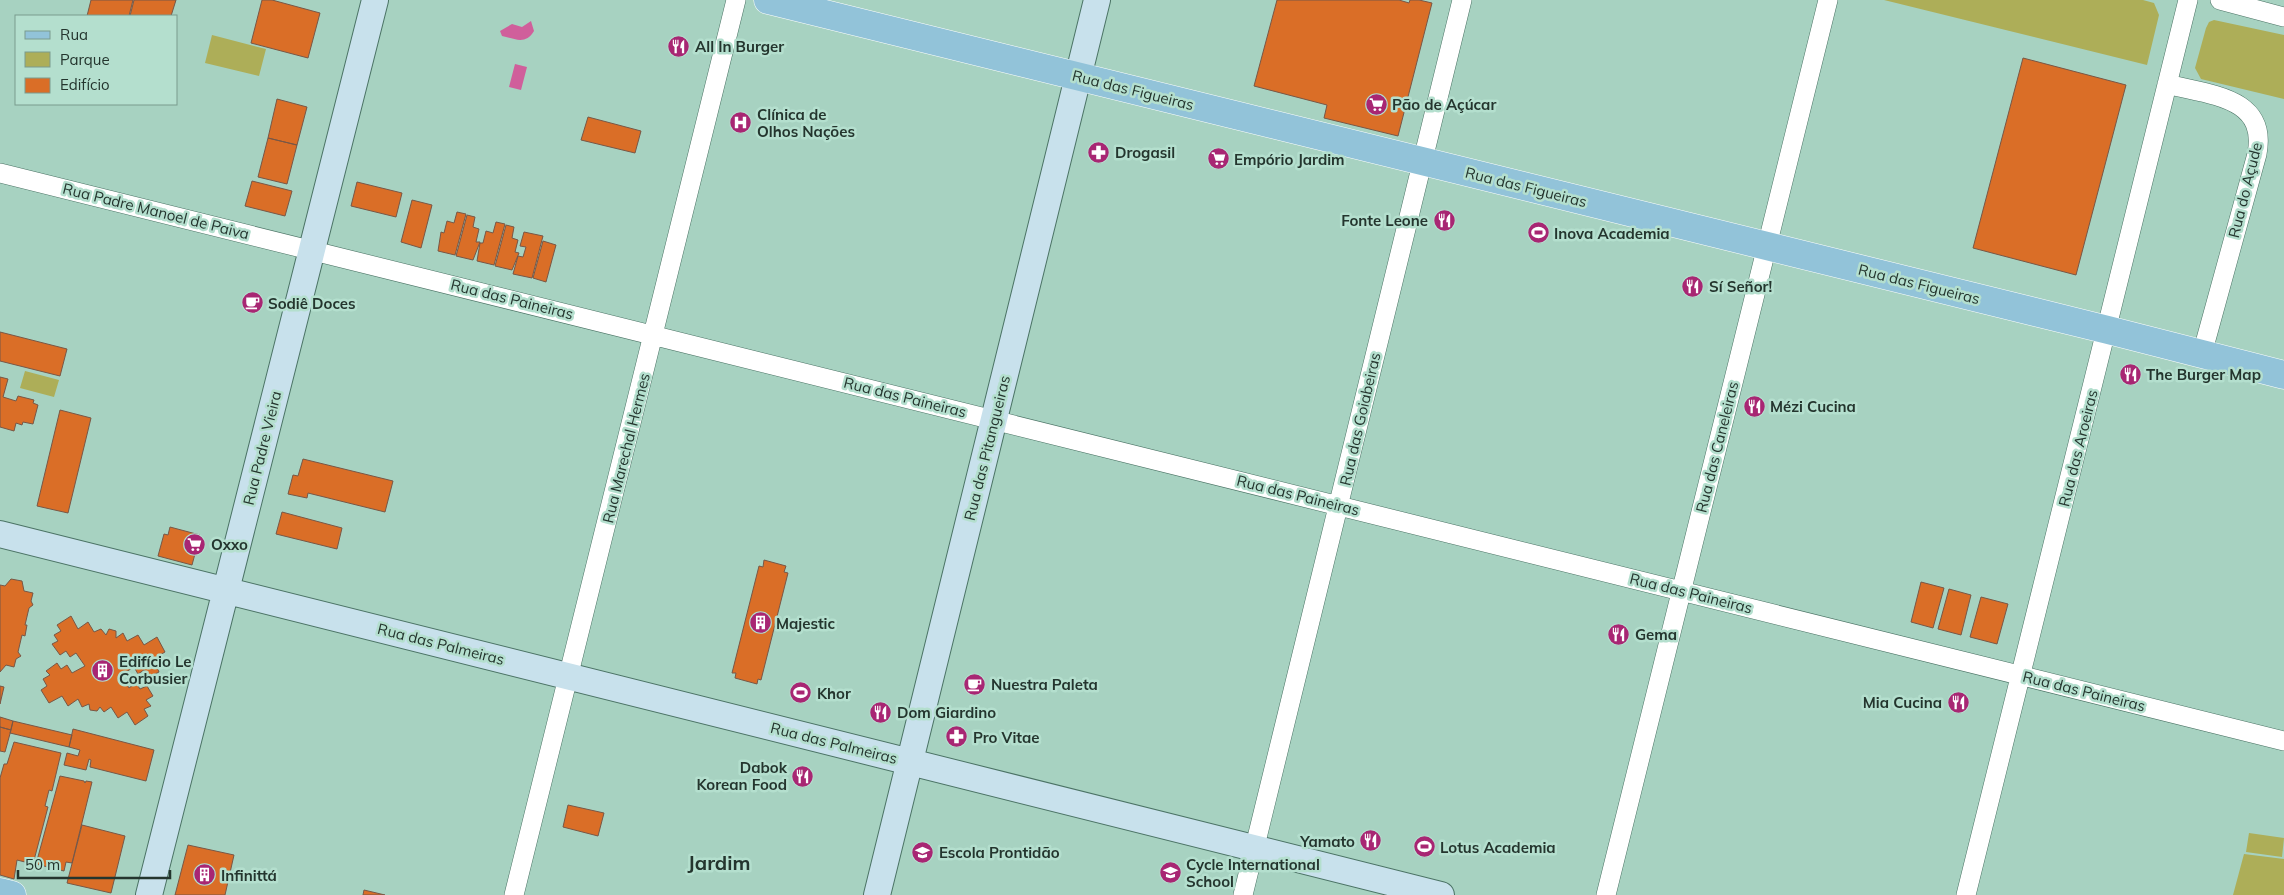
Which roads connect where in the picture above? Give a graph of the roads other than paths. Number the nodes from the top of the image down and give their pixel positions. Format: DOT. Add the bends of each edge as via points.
graph roads {
  1 [pos="375,0"];
  2 [pos="736,0"];
  3 [pos="768,0"];
  4 [pos="1098,0"];
  5 [pos="1462,0"];
  6 [pos="1828,0"];
  7 [pos="2188,0"];
  8 [pos="2220,0"];
  9 [pos="2284,17"];
  10 [pos="1078,77"];
  11 [pos="2167,84"];
  12 [pos="1422,162"];
  13 [pos="0,173"];
  14 [pos="1767,246"];
  15 [pos="312,250"];
  16 [pos="2108,330"];
  17 [pos="654,335"];
  18 [pos="2202,354"];
  19 [pos="2284,375"];
  20 [pos="994,419"];
  21 [pos="1340,506"];
  22 [pos="0,534"];
  23 [pos="226,590"];
  24 [pos="1681,591"];
  25 [pos="2021,675"];
  26 [pos="569,676"];
  27 [pos="2284,740"];
  28 [pos="910,762"];
  29 [pos="1254,848"];
  30 [pos="0,892"];
  31 [pos="12,895"];
  32 [pos="149,895"];
  33 [pos="514,895"];
  34 [pos="877,895"];
  35 [pos="1242,895"];
  36 [pos="1442,895"];
  37 [pos="1606,895"];
  38 [pos="1966,895"];
  1 -- 15 [label="street, Rua Padre Vieira"];
  2 -- 17 [label="street, Rua Marechal Hermes"];
  3 -- 10 [label="main road, Rua das Figueiras"];
  4 -- 10 [label="street, Rua das Pitangueiras"];
  5 -- 12 [label="street, Rua das Goiabeiras"];
  6 -- 14 [label="street, Rua das Caneleiras"];
  7 -- 11 [label="street, Rua das Aroeiras"];
  8 -- 9 [label="street"];
  10 -- 12 [label="main road, Rua das Figueiras"];
  10 -- 20 [label="street, Rua das Pitangueiras"];
  11 -- 16 [label="street, Rua das Aroeiras"];
  11 -- 18 [label="street, Rua do Açude" via="2233,101 2251,114 2259,132 2257,154"];
  12 -- 14 [label="main road, Rua das Figueiras"];
  12 -- 21 [label="street, Rua das Goiabeiras"];
  13 -- 15 [label="street, Rua Padre Manoel de Paiva"];
  14 -- 16 [label="main road, Rua das Figueiras"];
  14 -- 24 [label="street, Rua das Caneleiras"];
  15 -- 17 [label="street, Rua das Paineiras"];
  15 -- 23 [label="street, Rua Padre Vieira"];
  16 -- 18 [label="main road, Rua das Figueiras"];
  16 -- 25 [label="street, Rua das Aroeiras"];
  17 -- 20 [label="street, Rua das Paineiras"];
  17 -- 26 [label="street, Rua Marechal Hermes"];
  18 -- 19 [label="main road, Rua das Figueiras"];
  20 -- 21 [label="street, Rua das Paineiras"];
  20 -- 28 [label="street, Rua das Pitangueiras"];
  21 -- 24 [label="street, Rua das Paineiras"];
  21 -- 29 [label="street, Rua das Goiabeiras"];
  22 -- 23 [label="street, Rua das Palmeiras"];
  23 -- 26 [label="street, Rua das Palmeiras"];
  23 -- 32 [label="street, Rua Padre Vieira"];
  24 -- 25 [label="street, Rua das Paineiras"];
  24 -- 37 [label="street, Rua das Caneleiras"];
  25 -- 27 [label="street, Rua das Paineiras"];
  25 -- 38 [label="street, Rua das Aroeiras"];
  26 -- 28 [label="street, Rua das Palmeiras"];
  26 -- 33 [label="street, Rua Marechal Hermes"];
  28 -- 29 [label="street, Rua das Palmeiras"];
  28 -- 34 [label="street, Rua das Pitangueiras"];
  29 -- 35 [label="street, Rua das Goiabeiras"];
  29 -- 36 [label="street, Rua das Palmeiras"];
  30 -- 31 [label="main road"];
}
